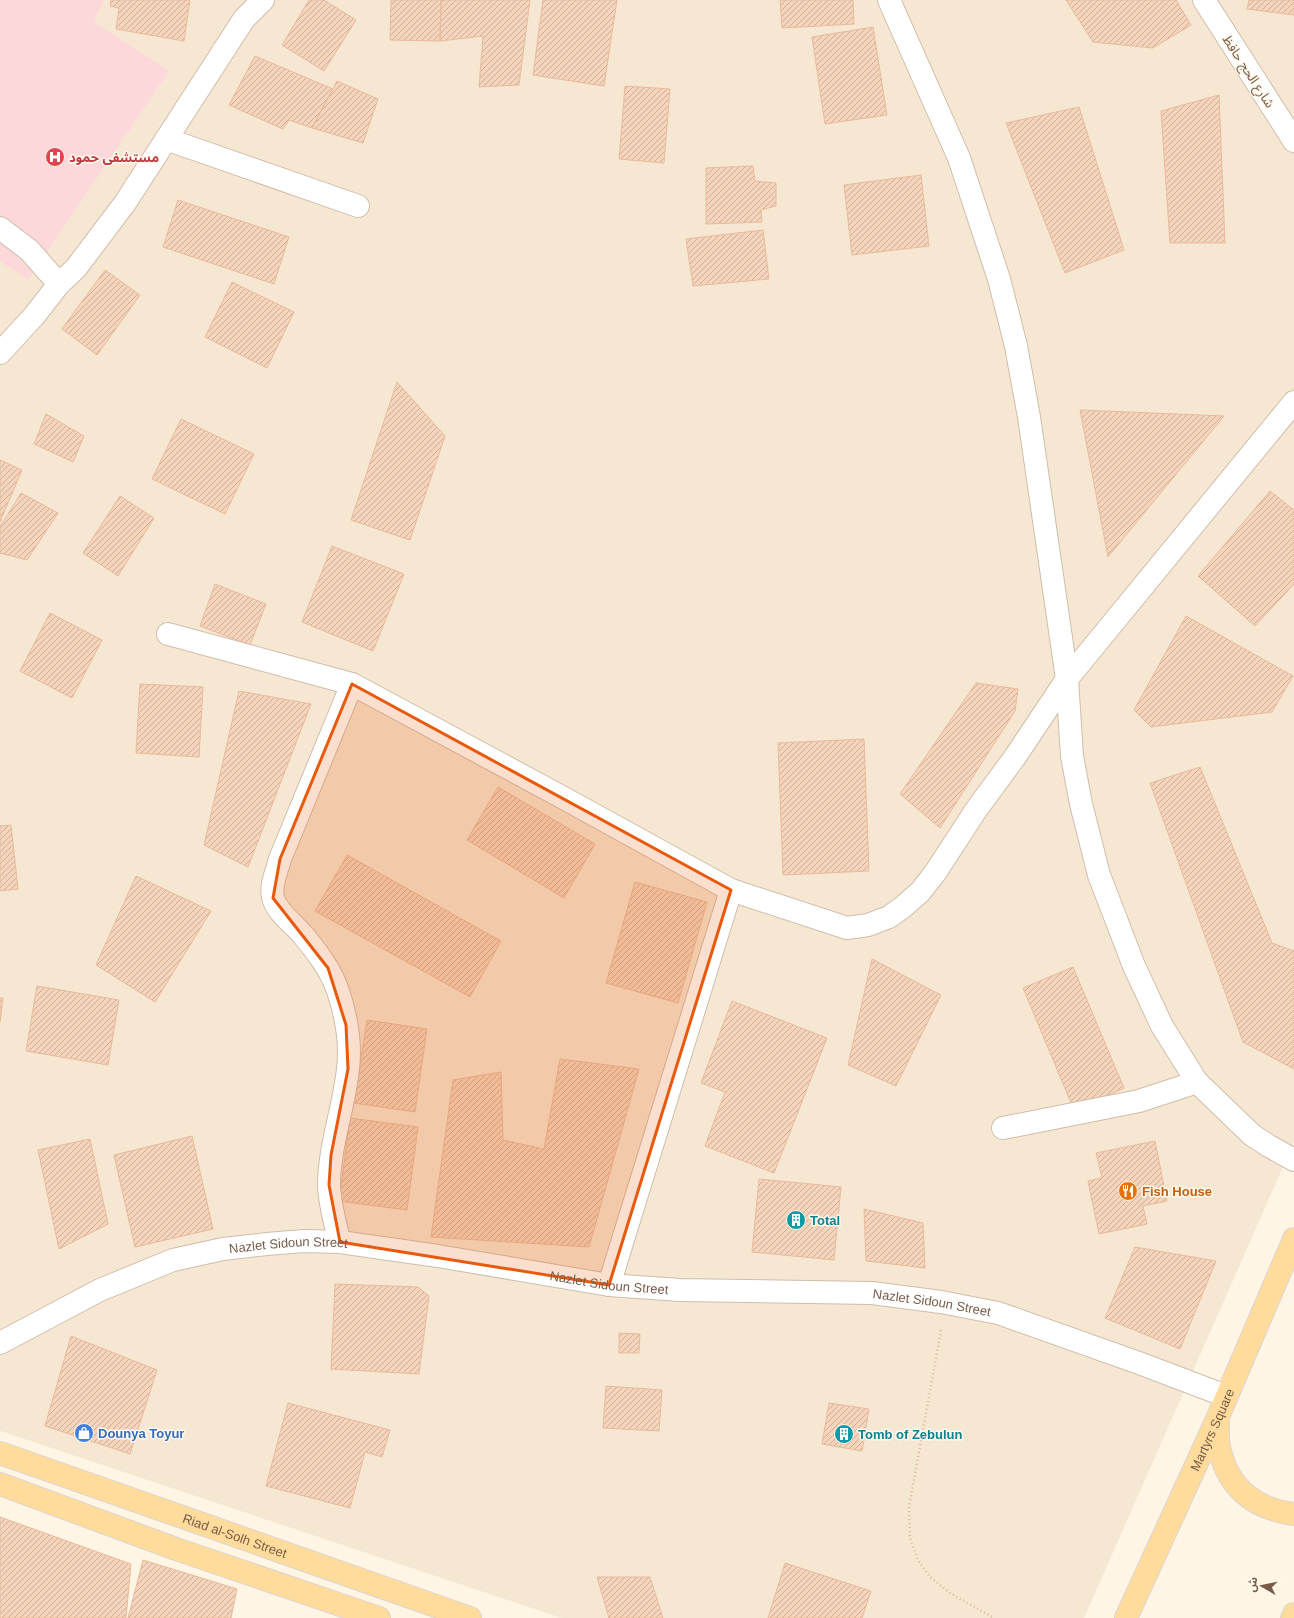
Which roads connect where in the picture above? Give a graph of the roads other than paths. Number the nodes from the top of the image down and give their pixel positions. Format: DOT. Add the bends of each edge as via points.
graph roads {
  1 [pos="263,0"];
  2 [pos="889,0"];
  3 [pos="1204,0"];
  4 [pos="166,139"];
  5 [pos="1294,141"];
  6 [pos="358,206"];
  7 [pos="0,228"];
  8 [pos="59,284"];
  9 [pos="0,354"];
  10 [pos="1294,402"];
  11 [pos="168,634"];
  12 [pos="1067,679"];
  13 [pos="352,684"];
  14 [pos="731,890"];
  15 [pos="1197,1082"];
  16 [pos="1003,1128"];
  17 [pos="1294,1160"];
  18 [pos="1294,1239"];
  19 [pos="340,1242"];
  20 [pos="608,1285"];
  21 [pos="0,1343"];
  22 [pos="1226,1396"];
  23 [pos="1218,1416"];
  24 [pos="0,1453"];
  25 [pos="0,1484"];
  26 [pos="1294,1514"];
  27 [pos="1294,1614"];
  28 [pos="379,1618"];
  29 [pos="470,1618"];
  30 [pos="1126,1618"];
  31 [pos="1292,1618"];
  1 -- 4 [label="street" via="244,19"];
  2 -- 12 [label="street" via="959,158 999,279 1016,346"];
  3 -- 5 [label="street, شارع الحج حافظ"];
  4 -- 6 [label="street"];
  4 -- 8 [label="street" via="125,203 76,268"];
  7 -- 8 [label="street" via="29,250"];
  8 -- 9 [label="street"];
  10 -- 12 [label="street"];
  11 -- 13 [label="street"];
  12 -- 14 [label="street" via="936,872 920,892 888,917 868,925 847,928"];
  12 -- 15 [label="street" via="1072,756 1099,875 1134,966 1159,1020"];
  13 -- 14 [label="street"];
  13 -- 19 [label="street" via="280,859 272,890 276,905 328,968 338,991 346,1025 349,1046 348,1069 331,1155 330,1185"];
  14 -- 20 [label="street"];
  15 -- 16 [label="street" via="1140,1101"];
  15 -- 17 [label="street" via="1247,1131"];
  18 -- 22 [label="main road, Martyrs Square"];
  19 -- 20 [label="street, Nazlet Sidoun Street"];
  19 -- 21 [label="street, Nazlet Sidoun Street" via="267,1244 224,1249 173,1260 100,1290"];
  20 -- 22 [label="street, Nazlet Sidoun Street" via="680,1290 872,1293 941,1302 998,1313"];
  22 -- 23 [label="main road, Martyrs Square"];
  23 -- 26 [label="main road" via="1219,1449 1224,1464 1240,1490 1265,1507"];
  23 -- 30 [label="main road, Martyrs Square"];
  24 -- 29 [label="main road, Riad al-Solh Street"];
  25 -- 28 [label="main road" via="176,1549"];
  27 -- 31 [label="main road"];
}
